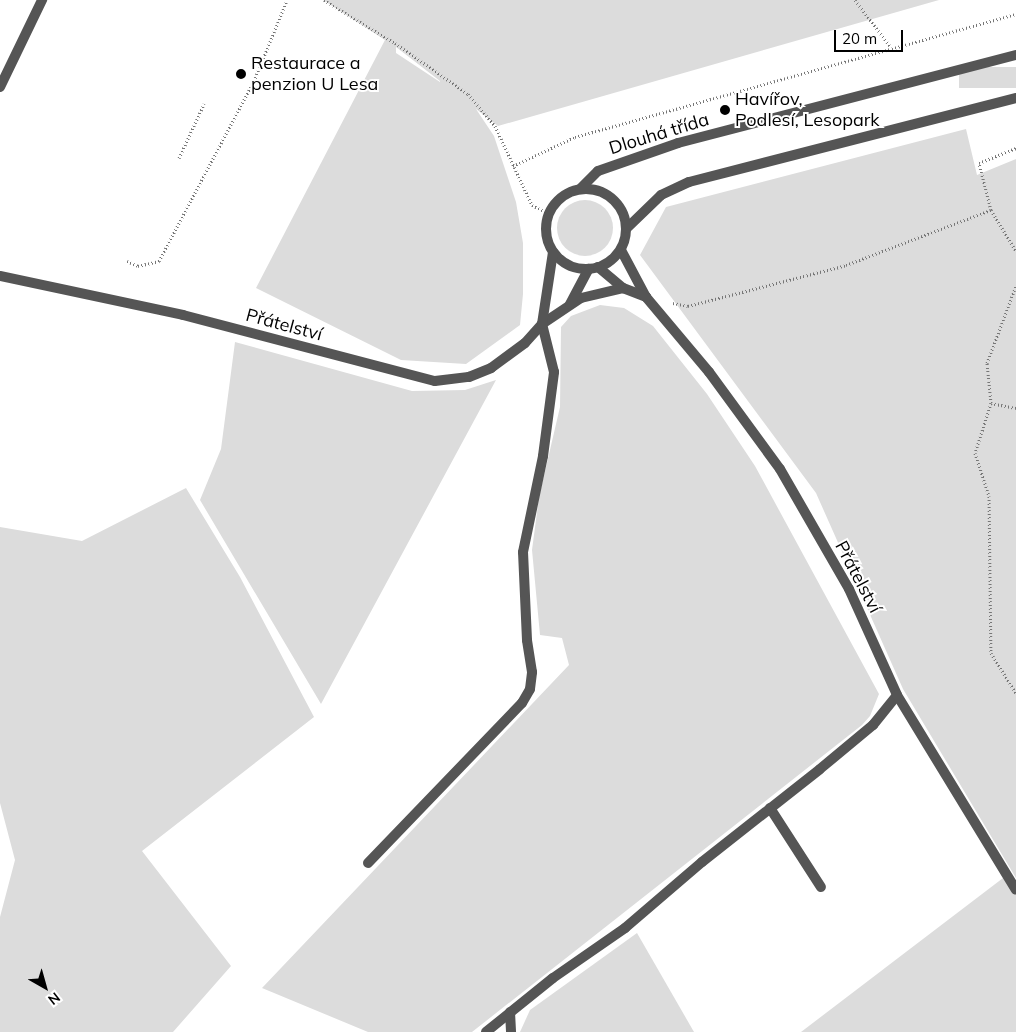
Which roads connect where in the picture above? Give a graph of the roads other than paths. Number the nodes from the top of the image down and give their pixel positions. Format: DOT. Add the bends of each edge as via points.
graph roads {
  1 [pos="42,0"];
  2 [pos="1016,55"];
  3 [pos="0,87"];
  4 [pos="1016,98"];
  5 [pos="580,189"];
  6 [pos="627,228"];
  7 [pos="621,250"];
  8 [pos="553,252"];
  9 [pos="594,268"];
  10 [pos="0,276"];
  11 [pos="623,288"];
  12 [pos="646,297"];
  13 [pos="568,307"];
  14 [pos="542,324"];
  15 [pos="897,694"];
  16 [pos="770,808"];
  17 [pos="368,863"];
  18 [pos="821,887"];
  19 [pos="1016,890"];
  20 [pos="510,1012"];
  21 [pos="486,1032"];
  22 [pos="511,1032"];
  1 -- 3 [label="street"];
  2 -- 5 [label="street, Dlouhá třída" via="669,146 598,171"];
  4 -- 6 [label="street" via="689,182 662,195"];
  5 -- 6 [label="street" via="600,191 617,203"];
  5 -- 8 [label="street" via="556,202 548,214 546,235"];
  6 -- 7 [label="street"];
  7 -- 9 [label="street, Přátelství" via="614,259"];
  7 -- 12 [label="street, Přátelství"];
  8 -- 9 [label="street, Přátelství" via="566,264"];
  8 -- 14 [label="street"];
  9 -- 11 [label="street, Přátelství"];
  9 -- 13 [label="street, Přátelství"];
  10 -- 14 [label="street, Přátelství" via="183,315 435,381 469,377 491,368 525,343"];
  11 -- 12 [label="street, Přátelství"];
  11 -- 13 [label="street, Přátelství" via="590,295"];
  12 -- 15 [label="street, Přátelství" via="709,372 780,469 849,590"];
  13 -- 14 [label="street, Přátelství"];
  14 -- 17 [label="street" via="554,372 547,430 523,552 527,640 532,672 530,689 522,703"];
  15 -- 16 [label="street" via="873,725"];
  15 -- 19 [label="street, Přátelství"];
  16 -- 18 [label="street"];
  16 -- 20 [label="street" via="625,928"];
  20 -- 21 [label="street"];
  20 -- 22 [label="street"];
}
